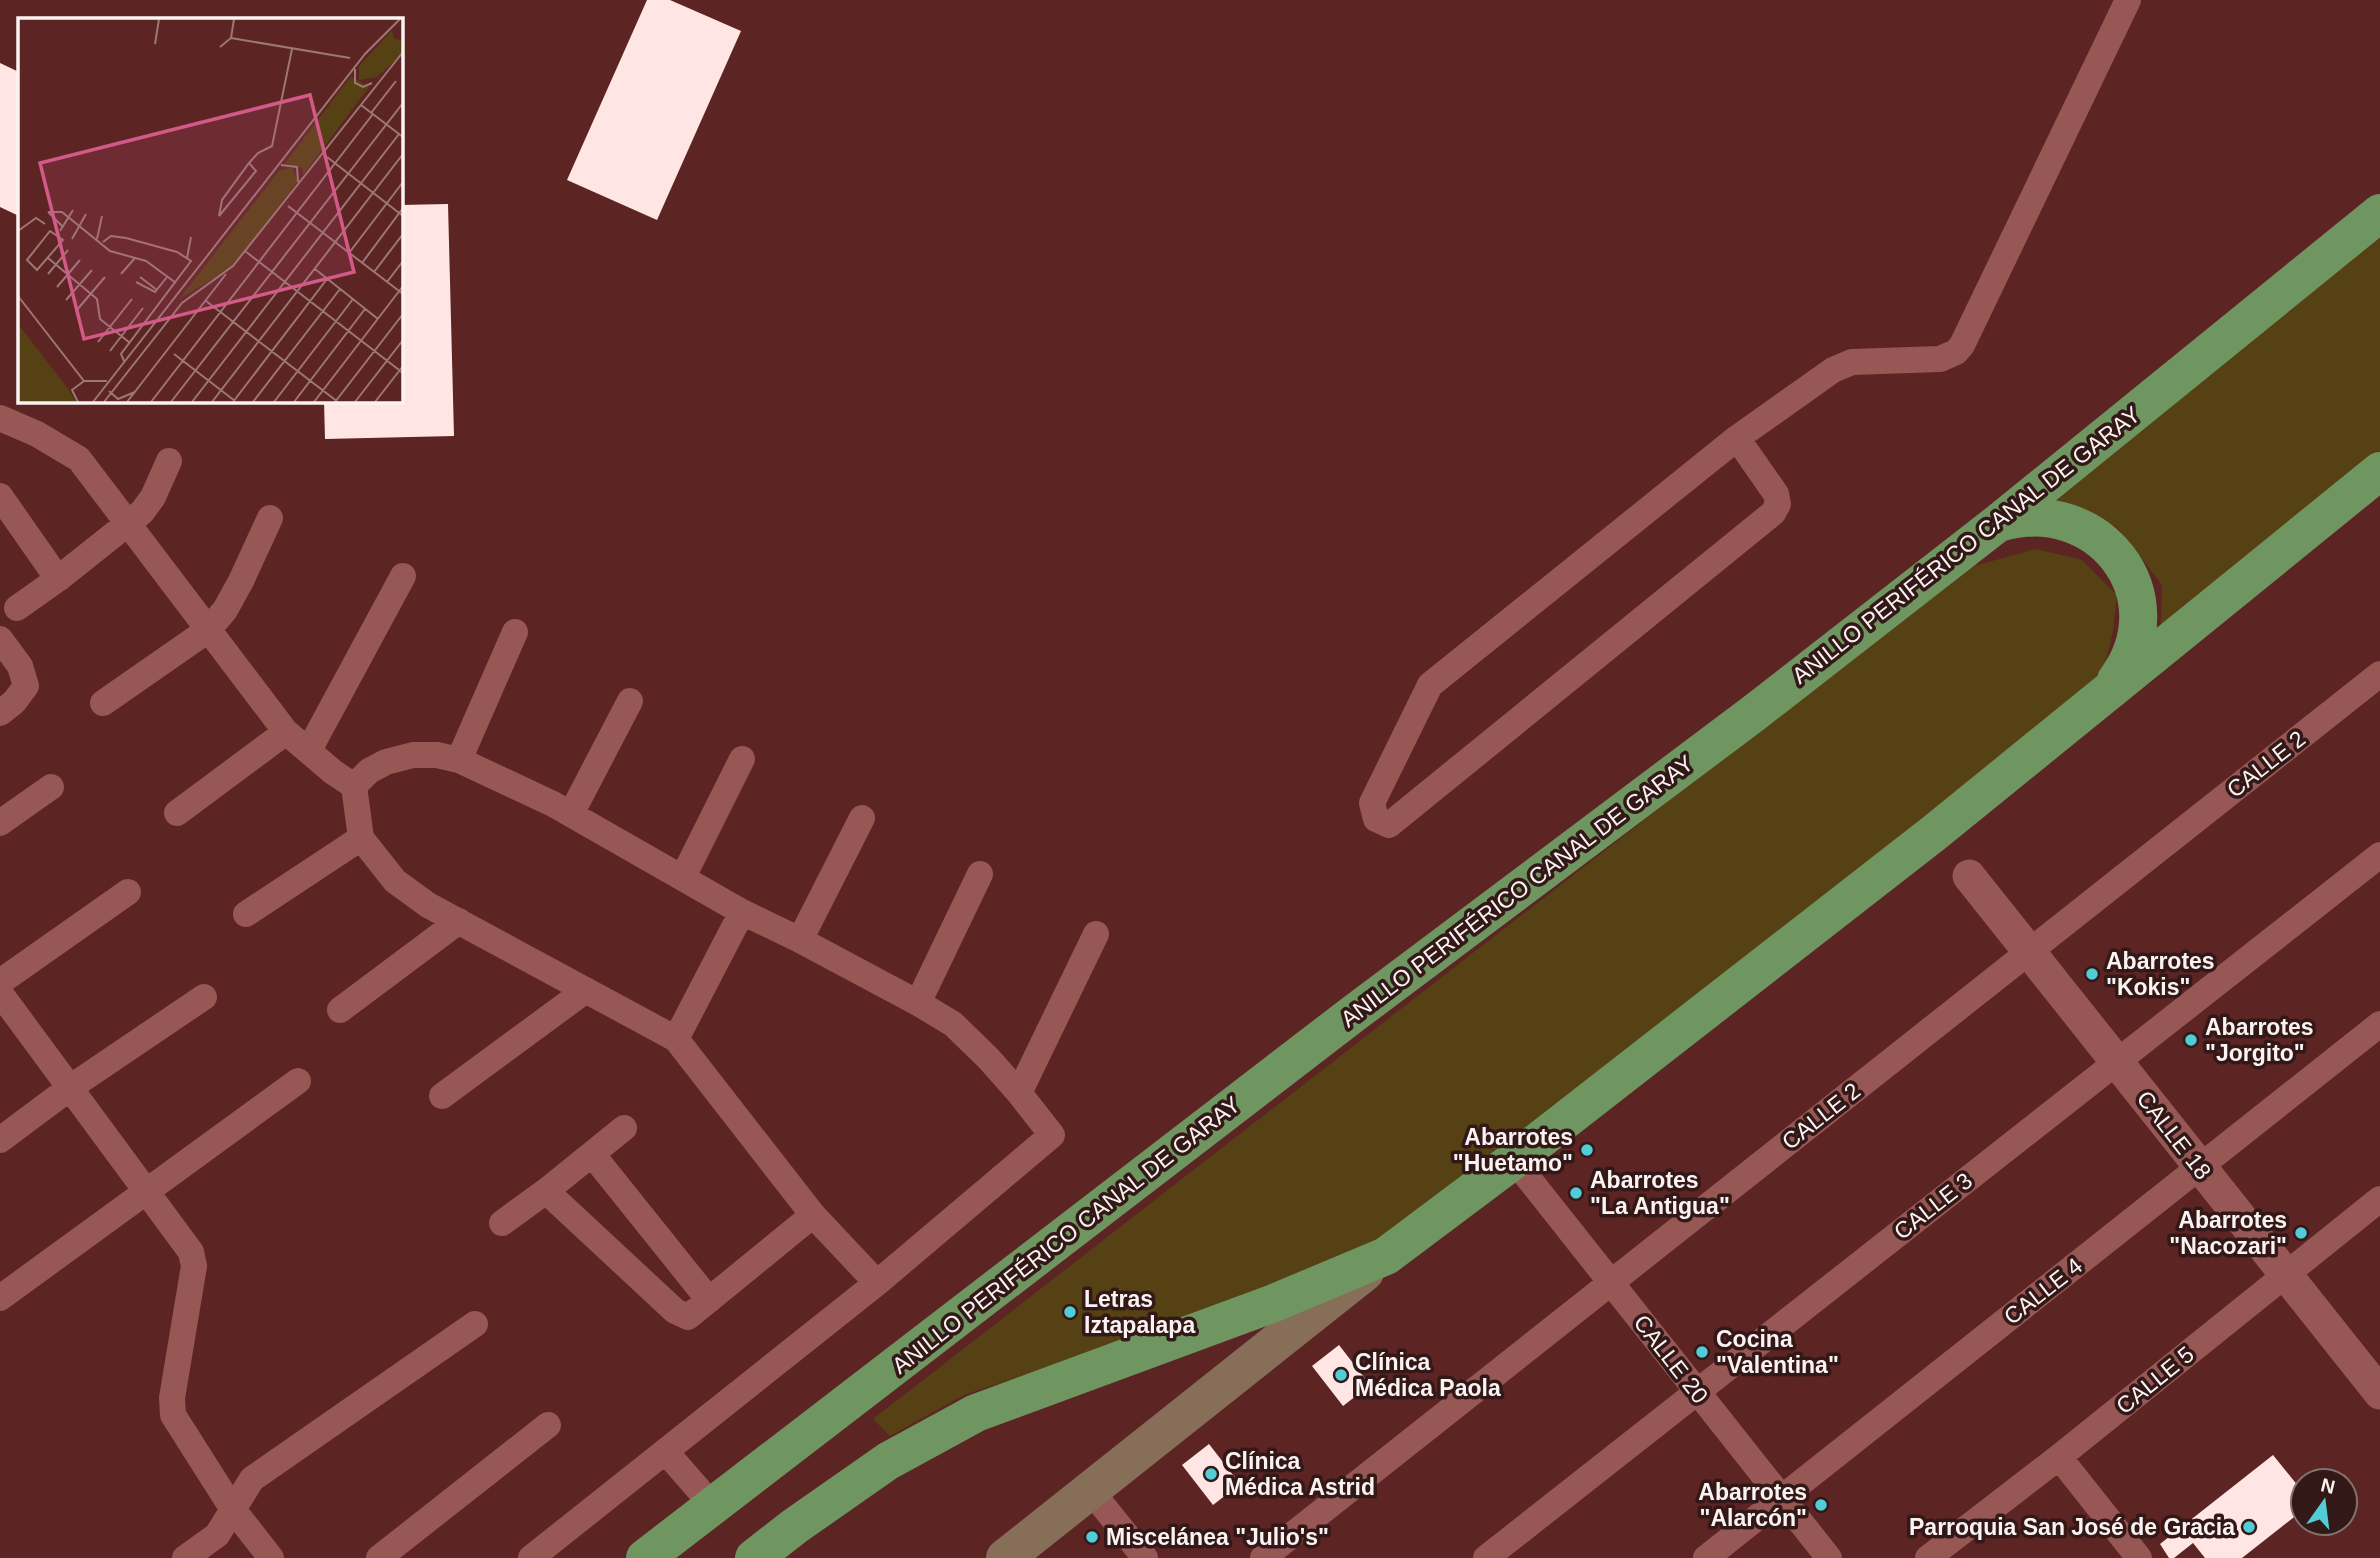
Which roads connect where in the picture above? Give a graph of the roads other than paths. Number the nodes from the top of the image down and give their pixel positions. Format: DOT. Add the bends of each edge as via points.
graph roads {
  1 [pos="2127,0"];
  2 [pos="2380,213"];
  3 [pos="0,418"];
  4 [pos="1737,438"];
  5 [pos="169,461"];
  6 [pos="2380,471"];
  7 [pos="0,496"];
  8 [pos="270,518"];
  9 [pos="126,523"];
  10 [pos="1998,523"];
  11 [pos="403,576"];
  12 [pos="58,579"];
  13 [pos="17,608"];
  14 [pos="208,630"];
  15 [pos="515,632"];
  16 [pos="0,639"];
  17 [pos="2380,674"];
  18 [pos="2100,697"];
  19 [pos="630,701"];
  20 [pos="103,703"];
  21 [pos="0,713"];
  22 [pos="286,732"];
  23 [pos="309,750"];
  24 [pos="742,759"];
  25 [pos="459,760"];
  26 [pos="354,786"];
  27 [pos="51,787"];
  28 [pos="177,813"];
  29 [pos="570,814"];
  30 [pos="862,818"];
  31 [pos="0,823"];
  32 [pos="361,838"];
  33 [pos="2380,855"];
  34 [pos="981,874"];
  35 [pos="1969,876"];
  36 [pos="683,877"];
  37 [pos="128,892"];
  38 [pos="742,912"];
  39 [pos="246,914"];
  40 [pos="459,921"];
  41 [pos="1096,934"];
  42 [pos="800,940"];
  43 [pos="2029,952"];
  44 [pos="0,982"];
  45 [pos="586,990"];
  46 [pos="0,993"];
  47 [pos="204,997"];
  48 [pos="918,1003"];
  49 [pos="340,1010"];
  50 [pos="2380,1024"];
  51 [pos="676,1039"];
  52 [pos="2116,1062"];
  53 [pos="298,1081"];
  54 [pos="71,1087"];
  55 [pos="1019,1093"];
  56 [pos="442,1096"];
  57 [pos="624,1128"];
  58 [pos="0,1140"];
  59 [pos="592,1154"];
  60 [pos="1514,1160"];
  61 [pos="2200,1167"];
  62 [pos="146,1191"];
  63 [pos="546,1191"];
  64 [pos="2380,1199"];
  65 [pos="813,1214"];
  66 [pos="502,1223"];
  67 [pos="1386,1256"];
  68 [pos="2286,1274"];
  69 [pos="877,1283"];
  70 [pos="1611,1283"];
  71 [pos="0,1298"];
  72 [pos="709,1300"];
  73 [pos="475,1324"];
  74 [pos="2379,1389"];
  75 [pos="1697,1392"];
  76 [pos="548,1425"];
  77 [pos="666,1452"];
  78 [pos="2059,1457"];
  79 [pos="1091,1490"];
  80 [pos="1782,1498"];
  81 [pos="713,1506"];
  82 [pos="232,1508"];
  83 [pos="185,1558"];
  84 [pos="271,1558"];
  85 [pos="379,1558"];
  86 [pos="531,1558"];
  87 [pos="645,1558"];
  88 [pos="754,1558"];
  89 [pos="1005,1558"];
  90 [pos="1145,1558"];
  91 [pos="1263,1558"];
  92 [pos="1486,1558"];
  93 [pos="1706,1558"];
  94 [pos="1829,1558"];
  95 [pos="1928,1558"];
  96 [pos="2139,1558"];
  1 -- 4 [label="street" via="1956,352 1940,359 1852,362 1833,370"];
  2 -- 10 [label="highway, ANILLO PERIFÉRICO CANAL DE GARAY"];
  3 -- 9 [label="street" via="79,459"];
  4 -- 4 [label="street" via="1430,685 1372,803 1376,819 1389,825 1773,513 1778,504 1776,494"];
  5 -- 9 [label="street" via="153,497"];
  6 -- 18 [label="highway"];
  7 -- 12 [label="street"];
  8 -- 14 [label="street" via="225,610"];
  9 -- 12 [label="street"];
  9 -- 14 [label="street"];
  10 -- 18 [label="highway" via="2034,516 2069,522 2100,539 2123,566 2136,600 2136,636 2124,670"];
  10 -- 81 [label="highway, ANILLO PERIFÉRICO CANAL DE GARAY"];
  11 -- 23 [label="street"];
  12 -- 13 [label="street"];
  14 -- 20 [label="street"];
  14 -- 22 [label="street"];
  15 -- 25 [label="street"];
  16 -- 21 [label="street" via="20,666 26,686"];
  17 -- 43 [label="street, CALLE 2"];
  18 -- 60 [label="highway" via="1934,833"];
  19 -- 29 [label="street"];
  22 -- 23 [label="street"];
  22 -- 28 [label="street"];
  23 -- 26 [label="street"];
  24 -- 36 [label="street"];
  25 -- 26 [label="street" via="413,755 386,762"];
  25 -- 29 [label="street"];
  26 -- 32 [label="street"];
  27 -- 31 [label="street"];
  29 -- 36 [label="street"];
  30 -- 42 [label="street"];
  32 -- 39 [label="street"];
  32 -- 40 [label="street" via="395,881"];
  33 -- 52 [label="street, CALLE 3"];
  34 -- 48 [label="street"];
  35 -- 43 [label="street, CALLE 18"];
  36 -- 38 [label="street"];
  37 -- 44 [label="street"];
  38 -- 42 [label="street"];
  38 -- 51 [label="street"];
  40 -- 45 [label="street"];
  40 -- 49 [label="street"];
  41 -- 55 [label="street"];
  42 -- 48 [label="street"];
  43 -- 52 [label="street, CALLE 18"];
  43 -- 70 [label="street, CALLE 2"];
  45 -- 51 [label="street"];
  45 -- 56 [label="street"];
  46 -- 54 [label="street"];
  47 -- 54 [label="street"];
  48 -- 55 [label="street" via="953,1024"];
  50 -- 61 [label="street, CALLE 4"];
  51 -- 65 [label="street"];
  52 -- 61 [label="street, CALLE 18"];
  52 -- 75 [label="street, CALLE 3"];
  53 -- 62 [label="street"];
  54 -- 58 [label="street"];
  54 -- 62 [label="street"];
  55 -- 69 [label="street" via="1052,1135"];
  57 -- 59 [label="street"];
  59 -- 63 [label="street"];
  59 -- 72 [label="street"];
  60 -- 67 [label="highway"];
  60 -- 70 [label="street, CALLE 20"];
  61 -- 68 [label="street, CALLE 18"];
  61 -- 80 [label="street, CALLE 4"];
  62 -- 71 [label="street"];
  62 -- 82 [label="street" via="191,1252 194,1266 173,1415"];
  63 -- 66 [label="street"];
  63 -- 72 [label="street" via="675,1311 688,1317"];
  64 -- 68 [label="street, CALLE 5"];
  65 -- 69 [label="street"];
  65 -- 72 [label="street"];
  67 -- 79 [label="main road"];
  67 -- 88 [label="highway" via="1274,1303 976,1413 888,1461"];
  68 -- 74 [label="street, CALLE 18"];
  68 -- 78 [label="street, CALLE 5"];
  69 -- 77 [label="street"];
  70 -- 75 [label="street, CALLE 20"];
  70 -- 91 [label="street, CALLE 2"];
  73 -- 82 [label="street" via="252,1479"];
  75 -- 80 [label="street, CALLE 20"];
  75 -- 92 [label="street, CALLE 3"];
  76 -- 85 [label="street"];
  77 -- 81 [label="street"];
  77 -- 86 [label="street"];
  78 -- 95 [label="street, CALLE 5"];
  78 -- 96 [label="street"];
  79 -- 89 [label="main road"];
  79 -- 90 [label="street"];
  80 -- 93 [label="street, CALLE 4"];
  80 -- 94 [label="street, CALLE 20"];
  81 -- 87 [label="highway, ANILLO PERIFÉRICO CANAL DE GARAY"];
  82 -- 83 [label="street" via="217,1535"];
  82 -- 84 [label="street"];
}
